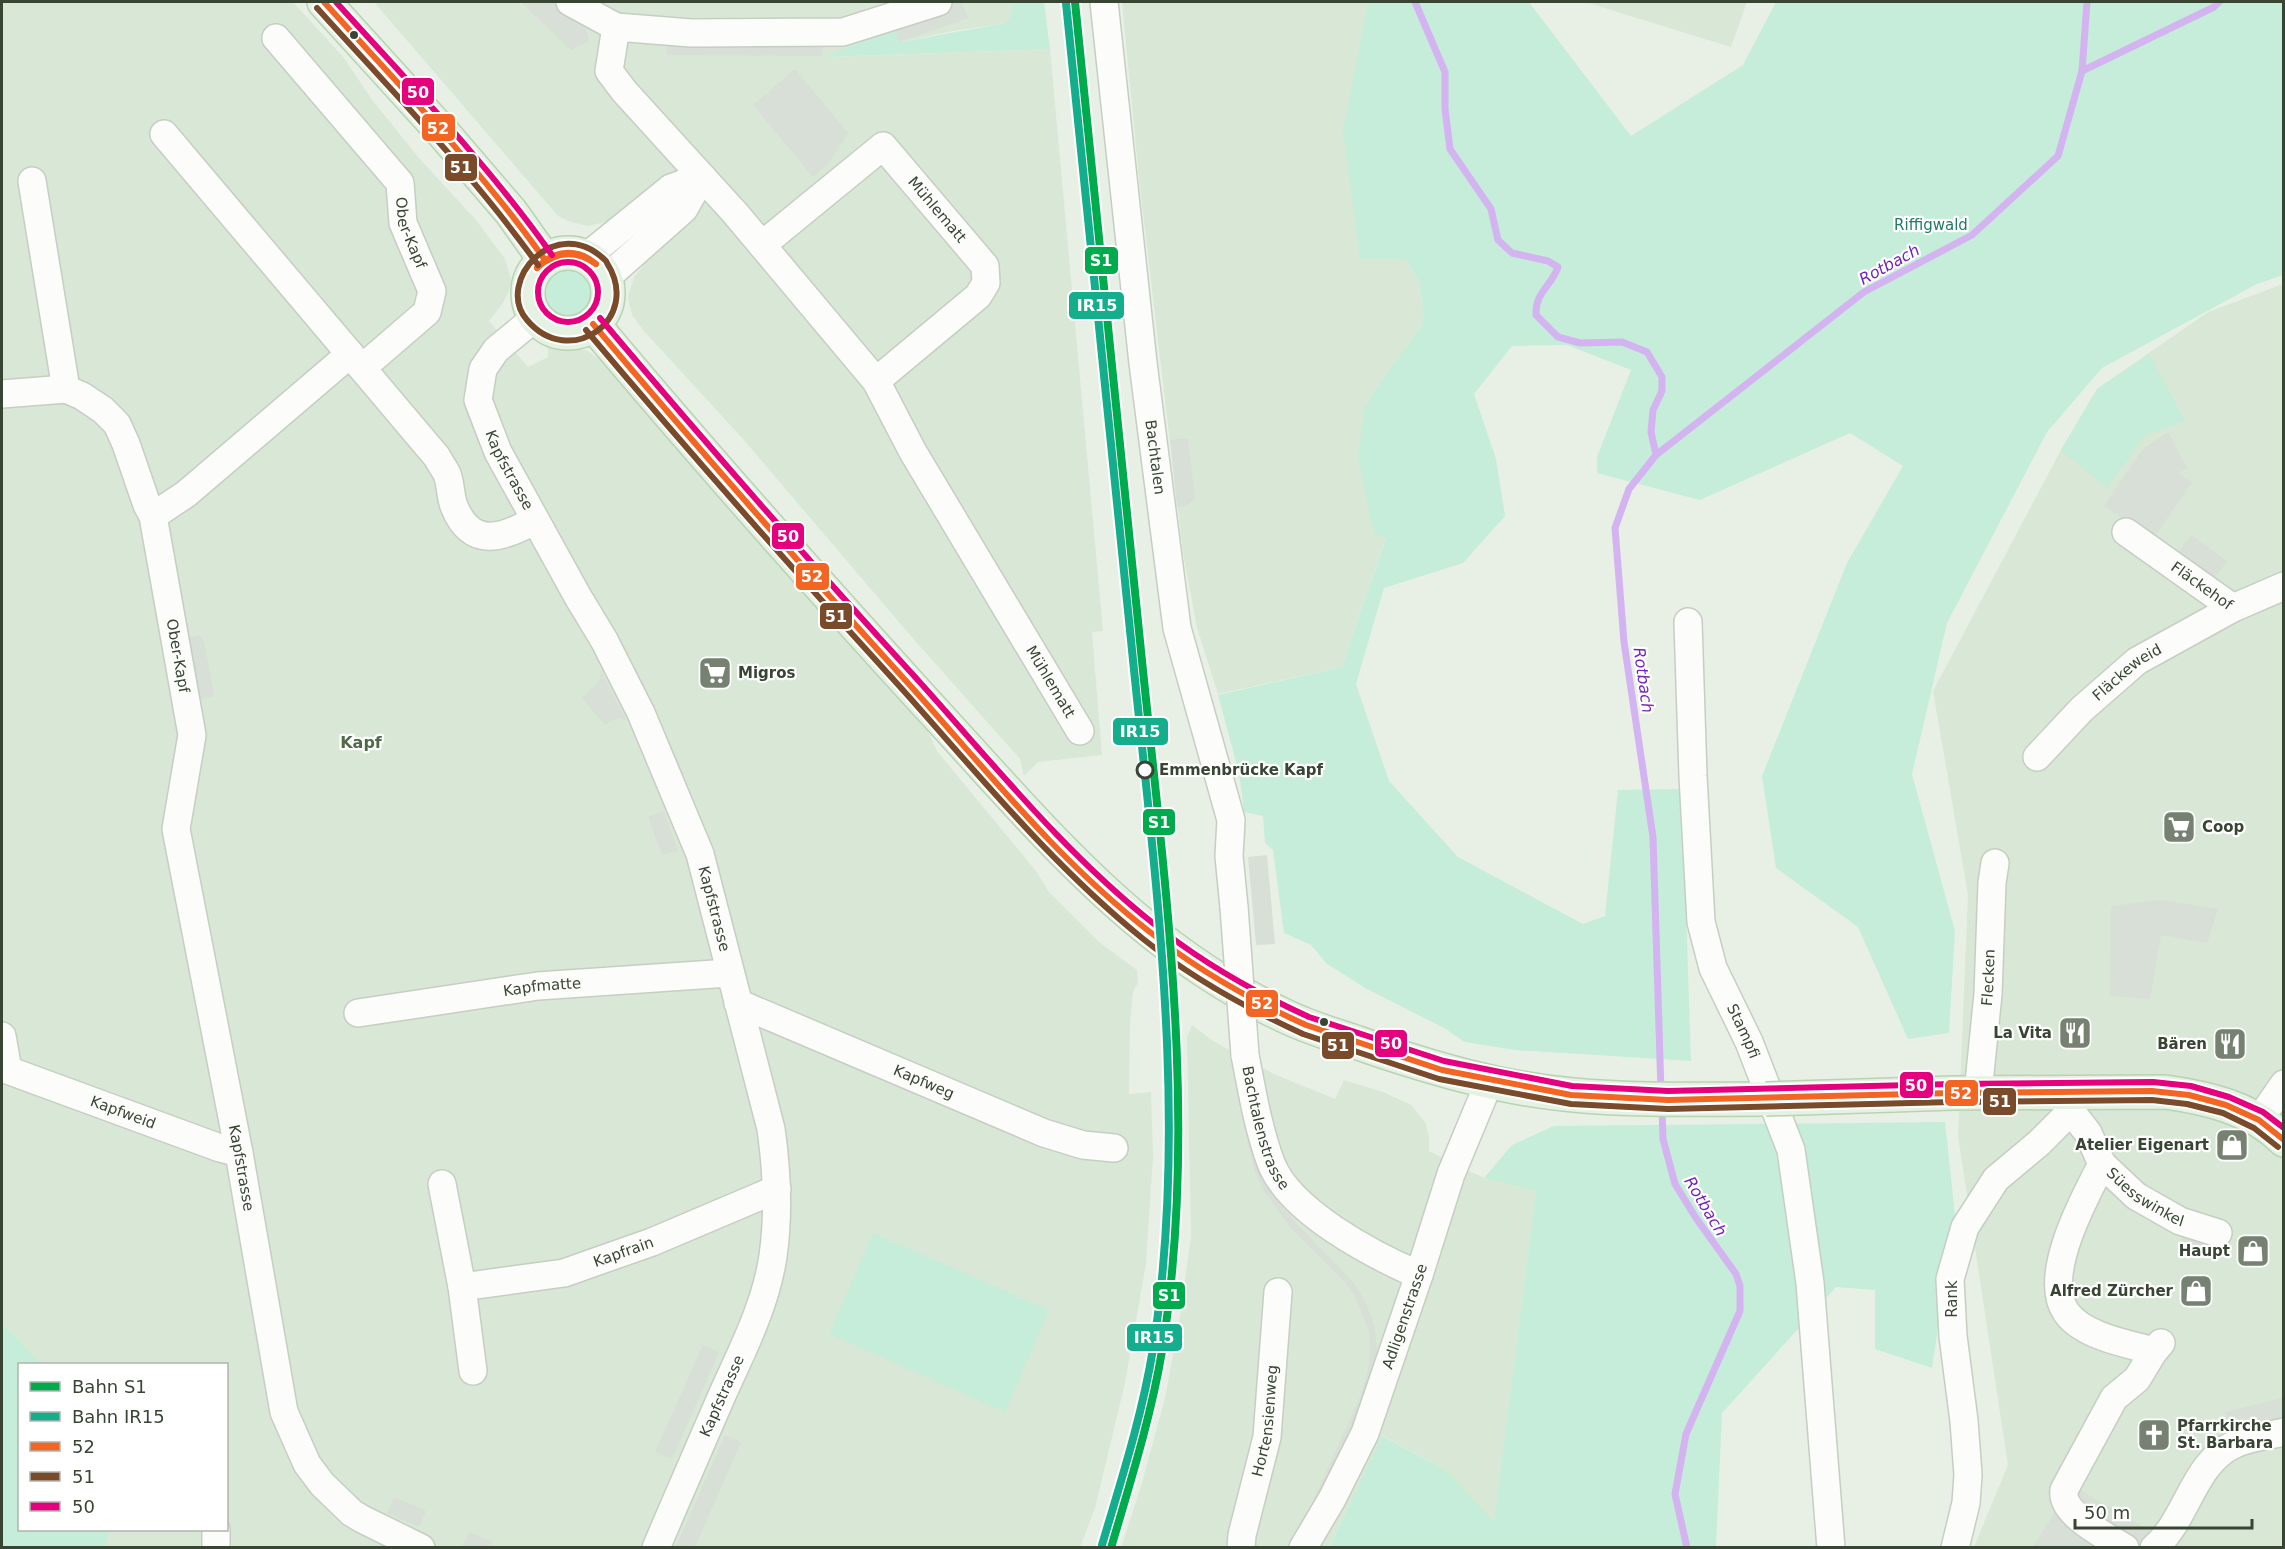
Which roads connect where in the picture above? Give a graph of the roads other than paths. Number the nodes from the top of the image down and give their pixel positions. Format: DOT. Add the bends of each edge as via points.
graph roads {
  1 [pos="324,2"];
  2 [pos="570,2"];
  3 [pos="938,2"];
  4 [pos="1104,2"];
  5 [pos="616,27"];
  6 [pos="276,38"];
  7 [pos="164,134"];
  8 [pos="702,177"];
  9 [pos="32,181"];
  10 [pos="762,245"];
  11 [pos="545,260"];
  12 [pos="596,267"];
  13 [pos="536,317"];
  14 [pos="592,324"];
  15 [pos="356,361"];
  16 [pos="876,381"];
  17 [pos="66,389"];
  18 [pos="2,394"];
  19 [pos="153,516"];
  20 [pos="535,520"];
  21 [pos="2126,532"];
  22 [pos="2283,586"];
  23 [pos="2233,608"];
  24 [pos="1688,622"];
  25 [pos="191,726"];
  26 [pos="1080,731"];
  27 [pos="2037,758"];
  28 [pos="1995,863"];
  29 [pos="1234,907"];
  30 [pos="729,973"];
  31 [pos="738,1003"];
  32 [pos="358,1013"];
  33 [pos="2,1036"];
  34 [pos="5,1069"];
  35 [pos="1490,1080"];
  36 [pos="2283,1084"];
  37 [pos="1966,1093"];
  38 [pos="2072,1102"];
  39 [pos="2271,1130"];
  40 [pos="1114,1148"];
  41 [pos="239,1153"];
  42 [pos="2102,1164"];
  43 [pos="442,1184"];
  44 [pos="777,1189"];
  45 [pos="2218,1233"];
  46 [pos="1419,1275"];
  47 [pos="462,1287"];
  48 [pos="1278,1292"];
  49 [pos="473,1371"];
  50 [pos="2283,1432"];
  51 [pos="216,1531"];
  52 [pos="216,1548"];
  53 [pos="421,1548"];
  54 [pos="656,1548"];
  55 [pos="1241,1548"];
  56 [pos="1303,1548"];
  57 [pos="1831,1548"];
  58 [pos="1955,1548"];
  59 [pos="2125,1548"];
  60 [pos="2154,1548"];
  1 -- 11 [label="main road" via="451,141 511,212"];
  2 -- 5 [label="street"];
  3 -- 5 [label="street" via="843,32 691,33"];
  4 -- 29 [label="street, Bachtalen" via="1171,584 1178,630 1231,820 1229,856"];
  5 -- 8 [label="street, Mühlematt" via="609,71"];
  6 -- 15 [label="street, Ober-Kapf" via="400,183 403,223 432,291 427,312"];
  7 -- 15 [label="street"];
  8 -- 10 [label="street, Mühlematt"];
  8 -- 12 [label="street" via="671,188"];
  9 -- 17 [label="street"];
  10 -- 16 [label="street, Mühlematt"];
  10 -- 16 [label="street, Mühlematt" via="883,146 985,266 986,283 978,296"];
  11 -- 12 [label="main road" via="565,252"];
  11 -- 13 [label="main road" via="533,275 528,293"];
  12 -- 14 [label="main road" via="608,291 607,303"];
  13 -- 14 [label="main road" via="551,328 569,333"];
  13 -- 20 [label="street, Kapfstrasse" via="496,350 483,369 478,400 498,452"];
  14 -- 35 [label="main road" via="1011,796 1076,866 1149,932 1262,1005 1305,1025 1442,1070"];
  15 -- 19 [label="street, Ober-Kapf"];
  15 -- 20 [label="street" via="437,457 447,475 457,513 470,531 498,537"];
  16 -- 26 [label="street, Mühlematt" via="913,452"];
  17 -- 18 [label="street"];
  17 -- 19 [label="street, Ober-Kapf" via="82,396 117,424"];
  19 -- 25 [label="street, Ober-Kapf"];
  20 -- 30 [label="street, Kapfstrasse" via="604,640 670,781 700,854"];
  21 -- 23 [label="street, Fläckehof"];
  22 -- 23 [label="street, Fläckehof"];
  23 -- 27 [label="street, Fläckeweid" via="2137,661 2082,709"];
  24 -- 57 [label="street, Stampfi" via="1701,922 1713,968 1749,1042 1791,1150 1810,1283"];
  25 -- 41 [label="street, Kapfstrasse" via="176,829"];
  28 -- 37 [label="street, Flecken" via="1988,994"];
  29 -- 46 [label="street, Bachtalenstrasse, bridge" via="1245,1055 1272,1165 1293,1196 1318,1217 1382,1258"];
  30 -- 31 [label="street, Kapfstrasse"];
  30 -- 32 [label="street, Kapfmatte" via="538,986"];
  31 -- 40 [label="street, Kapfweg" via="1044,1132 1083,1145"];
  31 -- 44 [label="street, Kapfstrasse" via="771,1129"];
  33 -- 34 [label="street, Kapfweid"];
  34 -- 41 [label="street, Kapfweid"];
  35 -- 37 [label="main road, bridge" via="1571,1095 1668,1100"];
  35 -- 46 [label="street, Adligenstrasse" via="1451,1174"];
  36 -- 39 [label="street"];
  37 -- 38 [label="main road"];
  38 -- 39 [label="main road" via="2152,1091 2189,1095 2226,1105"];
  38 -- 42 [label="street, Süesswinkel"];
  38 -- 58 [label="street, Rank" via="2039,1143 1996,1179 1965,1227 1950,1279 1968,1475"];
  41 -- 53 [label="street, Kapfstrasse" via="290,1428 316,1478 352,1513"];
  42 -- 45 [label="street, Süesswinkel" via="2136,1196 2180,1221"];
  42 -- 59 [label="street" via="2071,1227 2060,1273 2060,1294 2066,1312 2099,1336 2157,1347 2137,1379 2114,1398 2063,1498 2069,1510"];
  43 -- 47 [label="street"];
  44 -- 47 [label="street, Kapfrain" via="652,1242 564,1273"];
  44 -- 54 [label="street, Kapfstrasse" via="773,1256 750,1334"];
  46 -- 56 [label="street, Adligenstrasse" via="1365,1433"];
  47 -- 49 [label="street"];
  48 -- 55 [label="street, Hortensienweg" via="1267,1437"];
  50 -- 60 [label="street" via="2234,1444 2217,1456 2165,1538"];
  51 -- 52 [label="street"];
}
